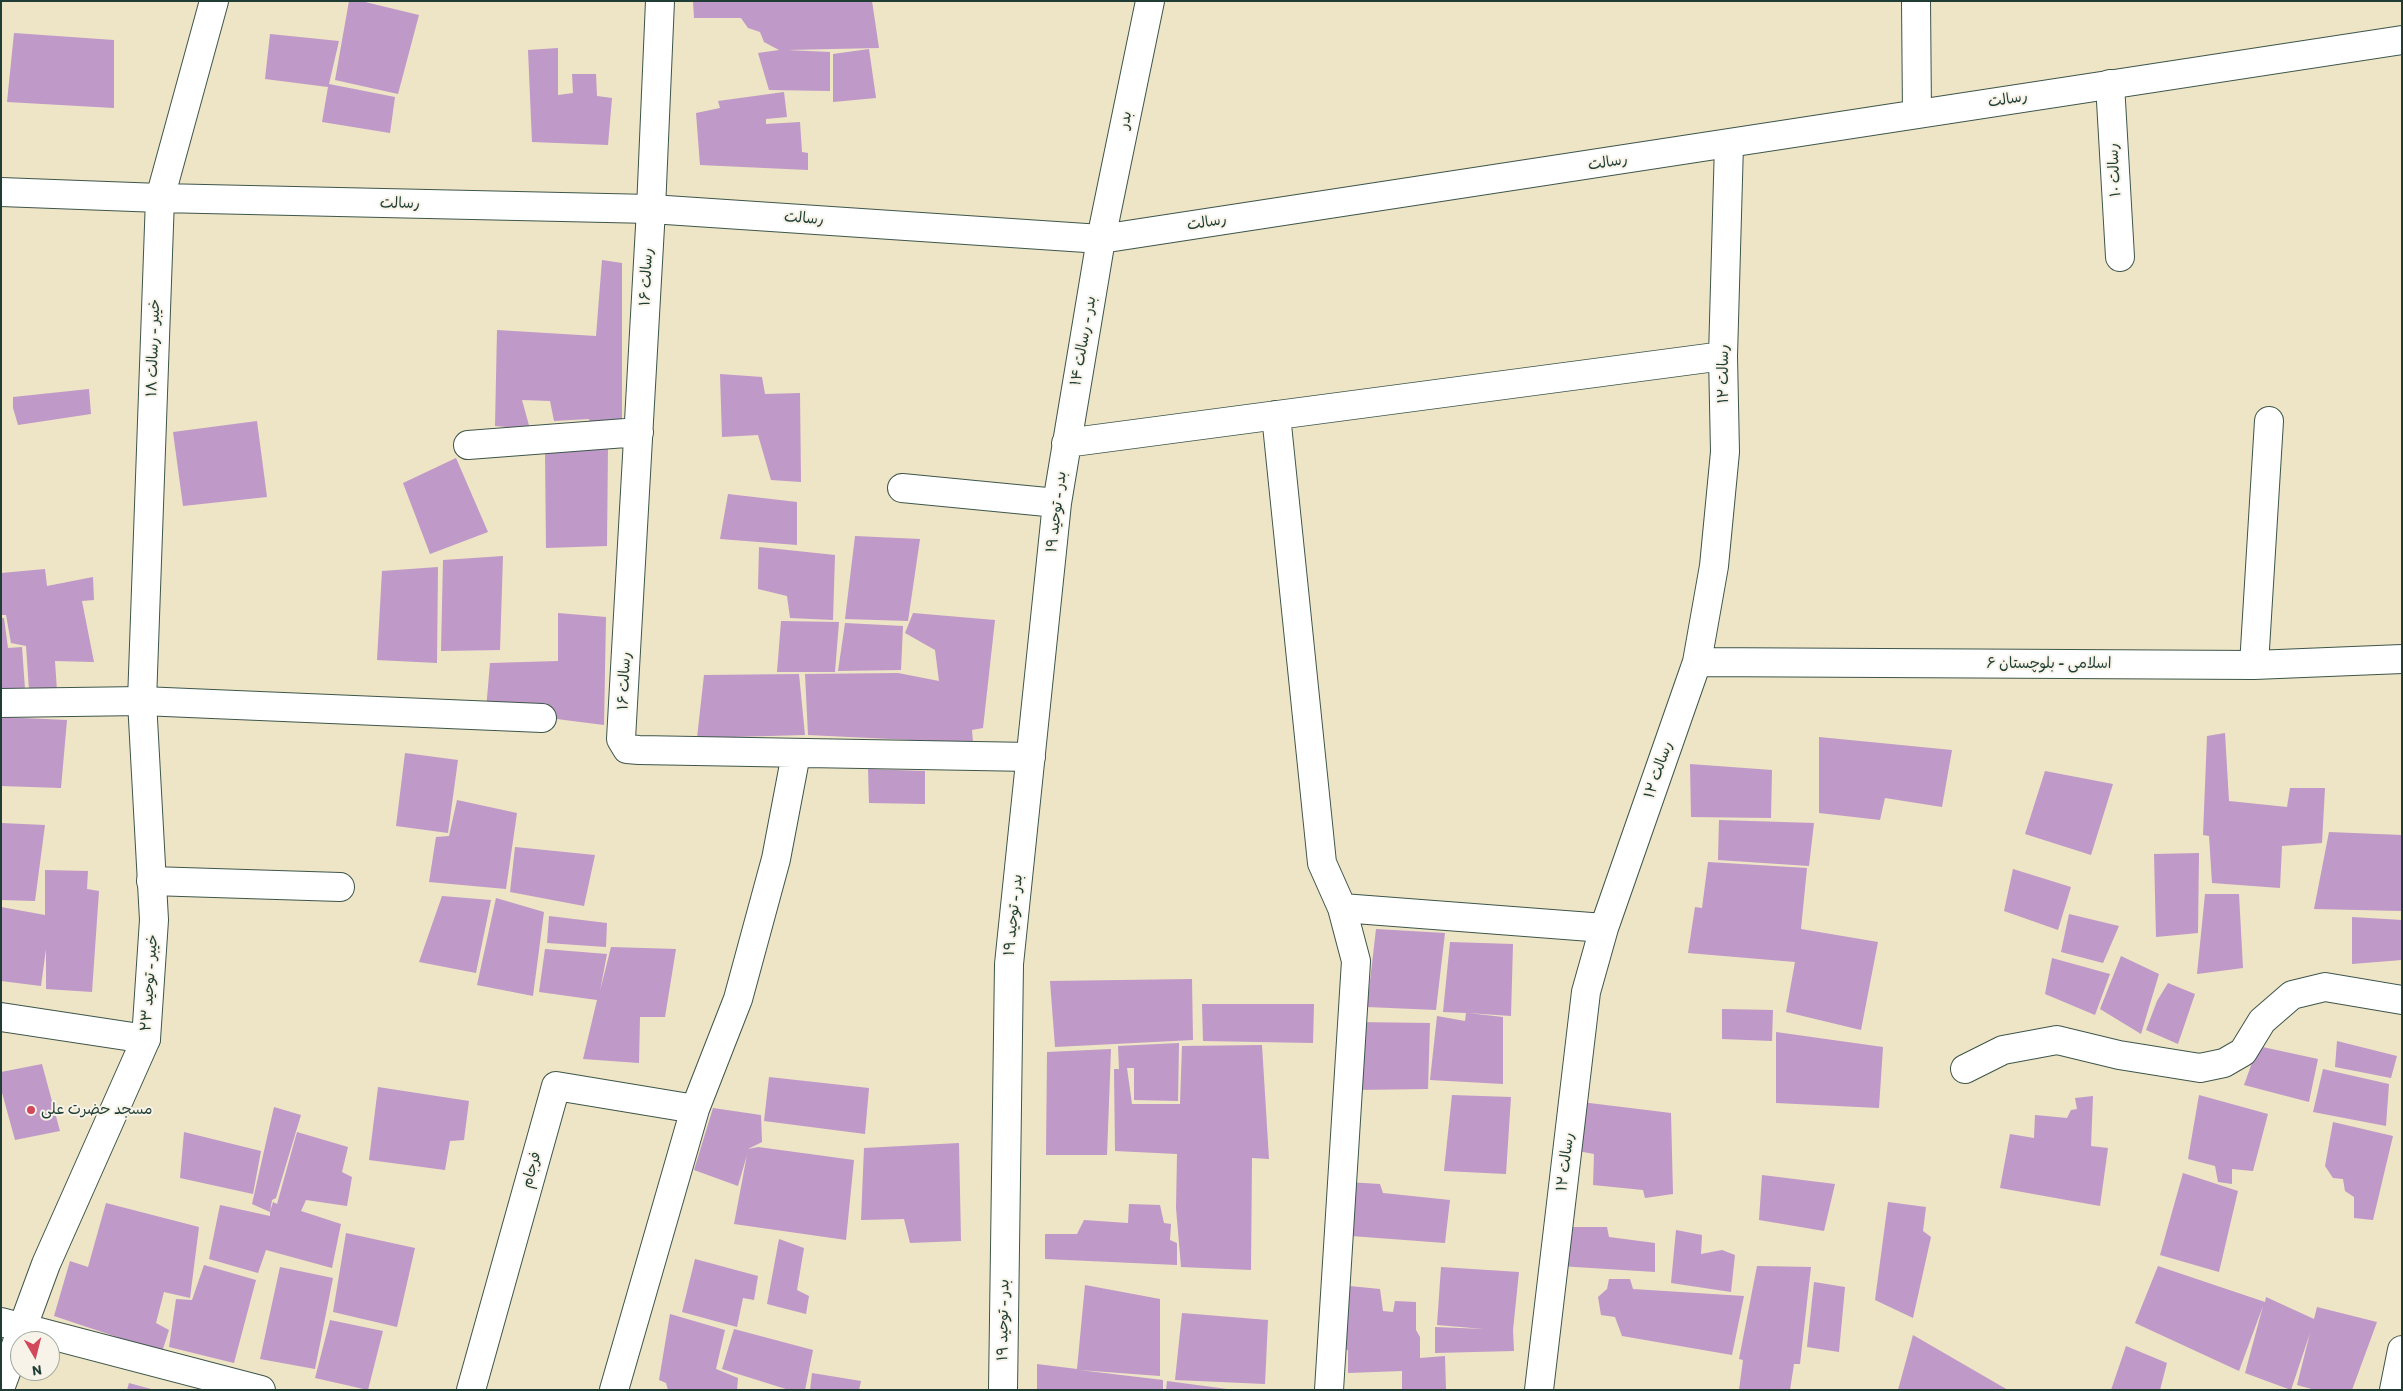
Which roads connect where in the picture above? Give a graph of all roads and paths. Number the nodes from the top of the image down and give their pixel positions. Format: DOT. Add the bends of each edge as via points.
graph roads {
  1 [pos="214,1"];
  2 [pos="660,1"];
  3 [pos="1150,1"];
  4 [pos="1916,1"];
  5 [pos="2402,40"];
  6 [pos="2110,84"];
  7 [pos="1917,114"];
  8 [pos="1729,144"];
  9 [pos="1,192"];
  10 [pos="160,198"];
  11 [pos="651,209"];
  12 [pos="1101,239"];
  13 [pos="2120,257"];
  14 [pos="1723,356"];
  15 [pos="1276,415"];
  16 [pos="2269,421"];
  17 [pos="639,432"];
  18 [pos="1066,443"];
  19 [pos="468,445"];
  20 [pos="902,488"];
  21 [pos="1057,502"];
  22 [pos="2402,659"];
  23 [pos="1697,662"];
  24 [pos="2254,665"];
  25 [pos="142,701"];
  26 [pos="1,703"];
  27 [pos="542,718"];
  28 [pos="796,754"];
  29 [pos="1031,757"];
  30 [pos="151,881"];
  31 [pos="340,887"];
  32 [pos="1342,908"];
  33 [pos="1604,928"];
  34 [pos="2402,1000"];
  35 [pos="1,1017"];
  36 [pos="146,1039"];
  37 [pos="1965,1069"];
  38 [pos="695,1109"];
  39 [pos="12,1325"];
  40 [pos="2402,1350"];
  41 [pos="1,1386"];
  42 [pos="261,1390"];
  43 [pos="471,1390"];
  44 [pos="614,1390"];
  45 [pos="1003,1390"];
  46 [pos="1329,1390"];
  47 [pos="1539,1390"];
  48 [pos="2394,1390"];
  1 -- 10 [label="street, خیبر - رسالت ۱۸"];
  2 -- 11 [label="street, رسالت ۱۶"];
  3 -- 12 [label="street, بدر"];
  4 -- 7 [label="street"];
  5 -- 6 [label="street, رسالت"];
  6 -- 7 [label="street, رسالت"];
  6 -- 13 [label="street, رسالت ۱۰"];
  7 -- 8 [label="street, رسالت"];
  8 -- 12 [label="street, رسالت"];
  8 -- 14 [label="street, رسالت ۱۲"];
  9 -- 10 [label="street, رسالت"];
  10 -- 11 [label="street, رسالت"];
  10 -- 25 [label="street, خیبر - رسالت ۱۸"];
  11 -- 12 [label="street, رسالت"];
  11 -- 17 [label="street, رسالت ۱۶"];
  12 -- 18 [label="street, بدر - رسالت ۱۴"];
  14 -- 15 [label="street"];
  14 -- 23 [label="street, رسالت ۱۲" via="1725,452 1714,566"];
  15 -- 18 [label="street"];
  15 -- 32 [label="street" via="1322,863"];
  16 -- 24 [label="street"];
  17 -- 19 [label="street"];
  17 -- 28 [label="street, رسالت ۱۶" via="621,739 627,749"];
  18 -- 21 [label="street, بدر - توحید ۱۹"];
  20 -- 21 [label="street"];
  21 -- 29 [label="street, بدر - توحید ۱۹"];
  22 -- 24 [label="street, اسلامی - بلوچستان ۶"];
  23 -- 24 [label="street, اسلامی - بلوچستان ۶"];
  23 -- 33 [label="street, رسالت ۱۲"];
  25 -- 26 [label="street"];
  25 -- 27 [label="street"];
  25 -- 30 [label="street, خیبر - توحید ۲۳"];
  28 -- 29 [label="street, رسالت ۱۶"];
  28 -- 38 [label="street" via="776,859 738,999"];
  29 -- 45 [label="street, بدر - توحید ۱۹" via="1009,964"];
  30 -- 31 [label="street"];
  30 -- 36 [label="street, خیبر - توحید ۲۳" via="154,920"];
  32 -- 33 [label="street"];
  32 -- 46 [label="street" via="1356,961"];
  33 -- 47 [label="street, رسالت ۱۲" via="1586,992"];
  34 -- 37 [label="street" via="2325,987 2292,995 2262,1021 2243,1052 2224,1063 2200,1068 2119,1055 2057,1040 2003,1050"];
  35 -- 36 [label="street"];
  36 -- 39 [label="street, خیبر - توحید ۲۳" via="46,1264"];
  38 -- 43 [label="street, فرجام" via="556,1086"];
  38 -- 44 [label="street"];
  39 -- 41 [label="street, خیبر - توحید ۲۳"];
  39 -- 42 [label="street"];
  40 -- 48 [label="street"];
}
